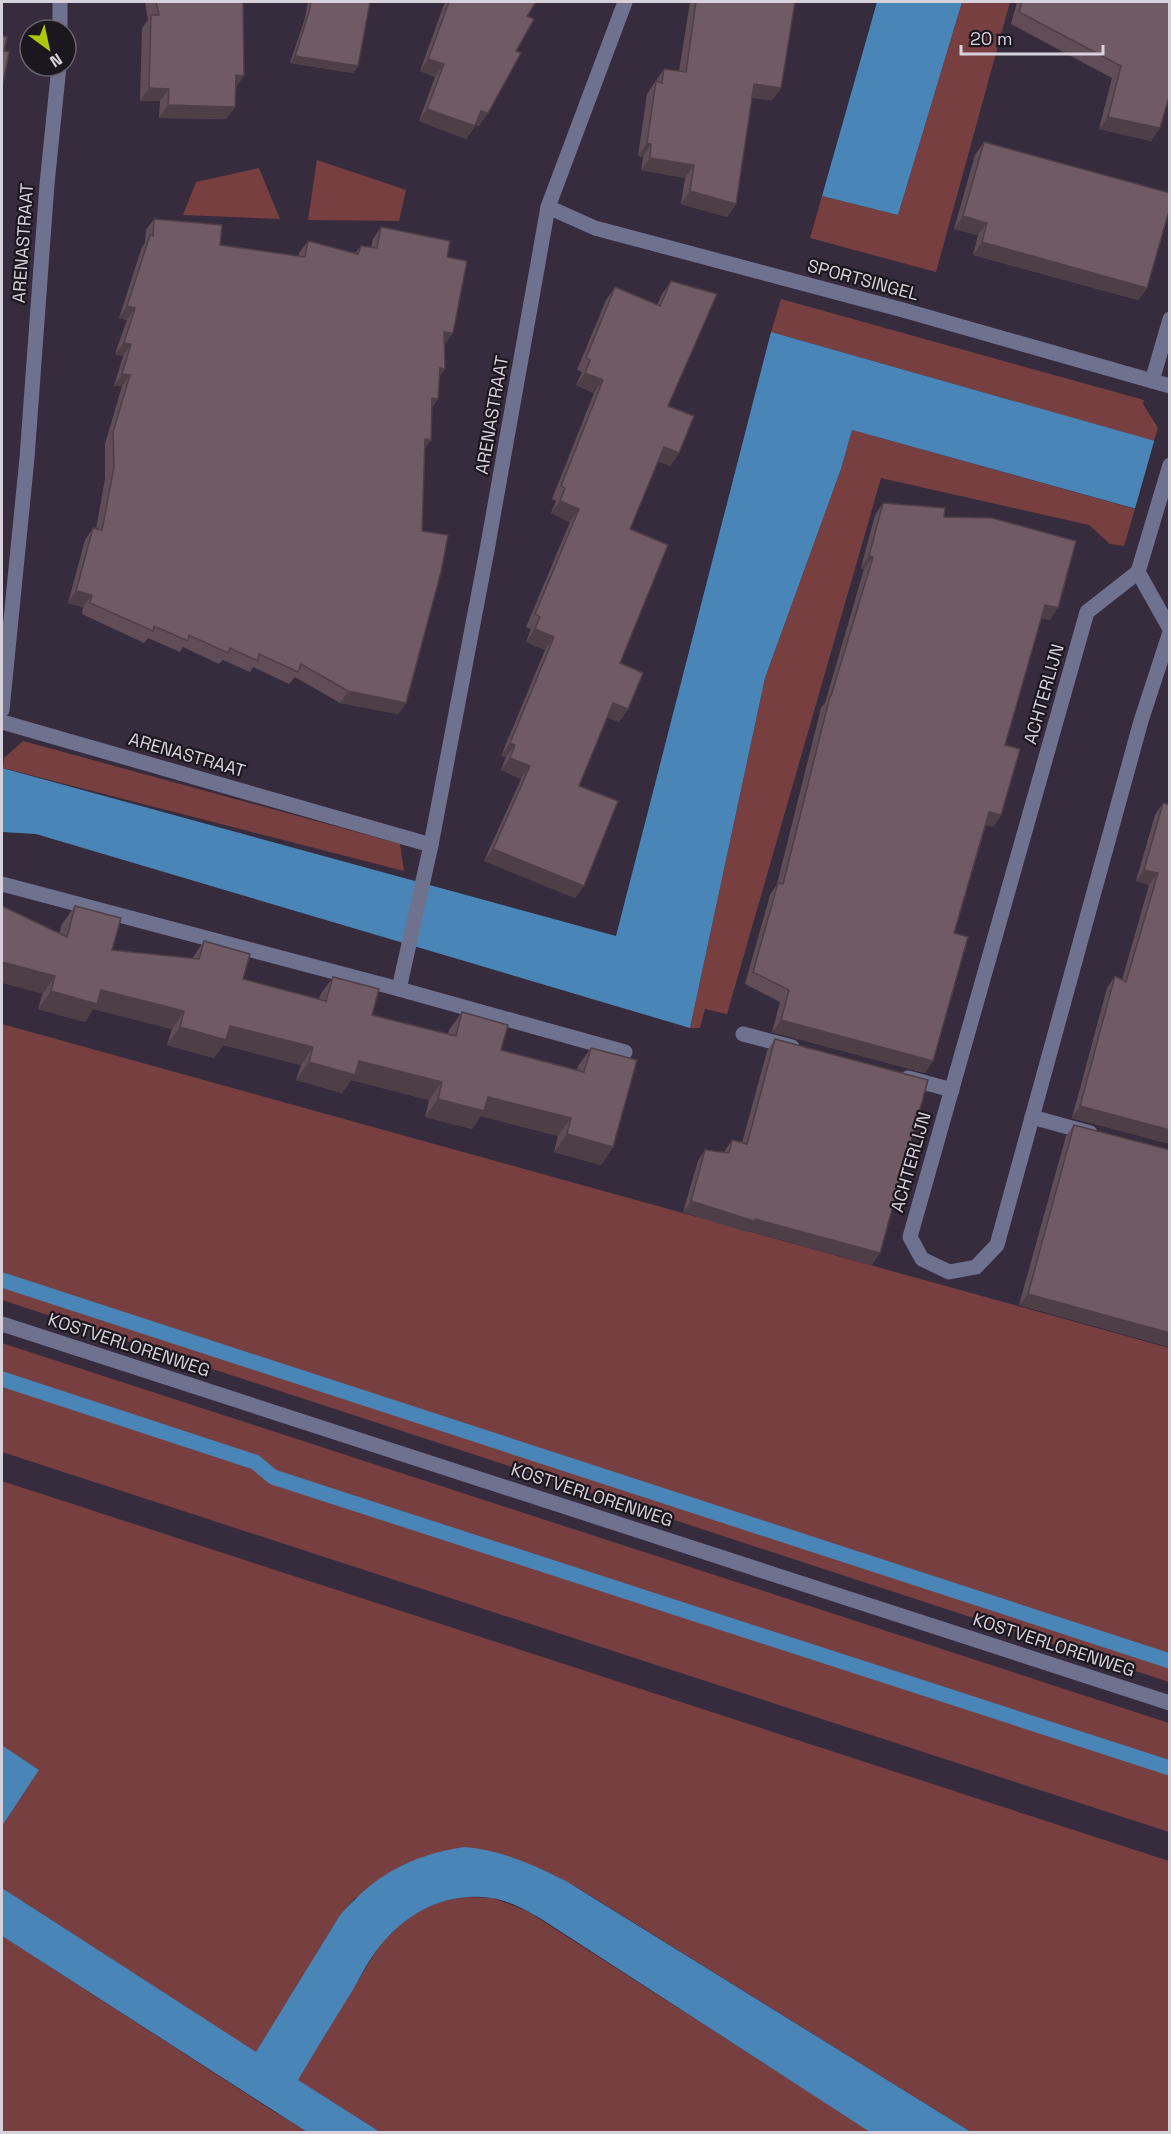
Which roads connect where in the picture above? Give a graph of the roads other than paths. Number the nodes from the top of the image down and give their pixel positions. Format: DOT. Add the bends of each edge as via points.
graph roads {
  1 [pos="60,2"];
  2 [pos="625,2"];
  3 [pos="60,18"];
  4 [pos="58,78"];
  5 [pos="548,207"];
  6 [pos="1170,319"];
  7 [pos="1152,381"];
  8 [pos="1170,386"];
  9 [pos="1170,465"];
  10 [pos="1138,572"];
  11 [pos="1170,630"];
  12 [pos="2,710"];
  13 [pos="2,722"];
  14 [pos="432,845"];
  15 [pos="2,884"];
  16 [pos="399,989"];
  17 [pos="743,1034"];
  18 [pos="625,1052"];
  19 [pos="809,1052"];
  20 [pos="897,1075"];
  21 [pos="952,1090"];
  22 [pos="1032,1117"];
  23 [pos="1101,1136"];
  24 [pos="2,1324"];
  25 [pos="1170,1703"];
  1 -- 3 [label="street"];
  2 -- 5 [label="street, ARENASTRAAT"];
  4 -- 12 [label="street, ARENASTRAAT"];
  5 -- 7 [label="street, SPORTSINGEL" via="595,228"];
  5 -- 14 [label="street, ARENASTRAAT"];
  6 -- 7 [label="street"];
  7 -- 8 [label="street, SPORTSINGEL"];
  9 -- 10 [label="street"];
  10 -- 11 [label="street, ACHTERLIJN"];
  10 -- 21 [label="street, ACHTERLIJN" via="1088,612"];
  11 -- 22 [label="street, ACHTERLIJN" via="1141,721"];
  13 -- 14 [label="street, ARENASTRAAT"];
  14 -- 16 [label="street, ARENASTRAAT"];
  15 -- 16 [label="street"];
  16 -- 18 [label="street"];
  17 -- 19 [label="street"];
  20 -- 21 [label="street"];
  21 -- 22 [label="street, ACHTERLIJN" via="910,1237 922,1259 949,1272 976,1267 997,1245"];
  22 -- 23 [label="street"];
  24 -- 25 [label="street, KOSTVERLORENWEG"];
}
